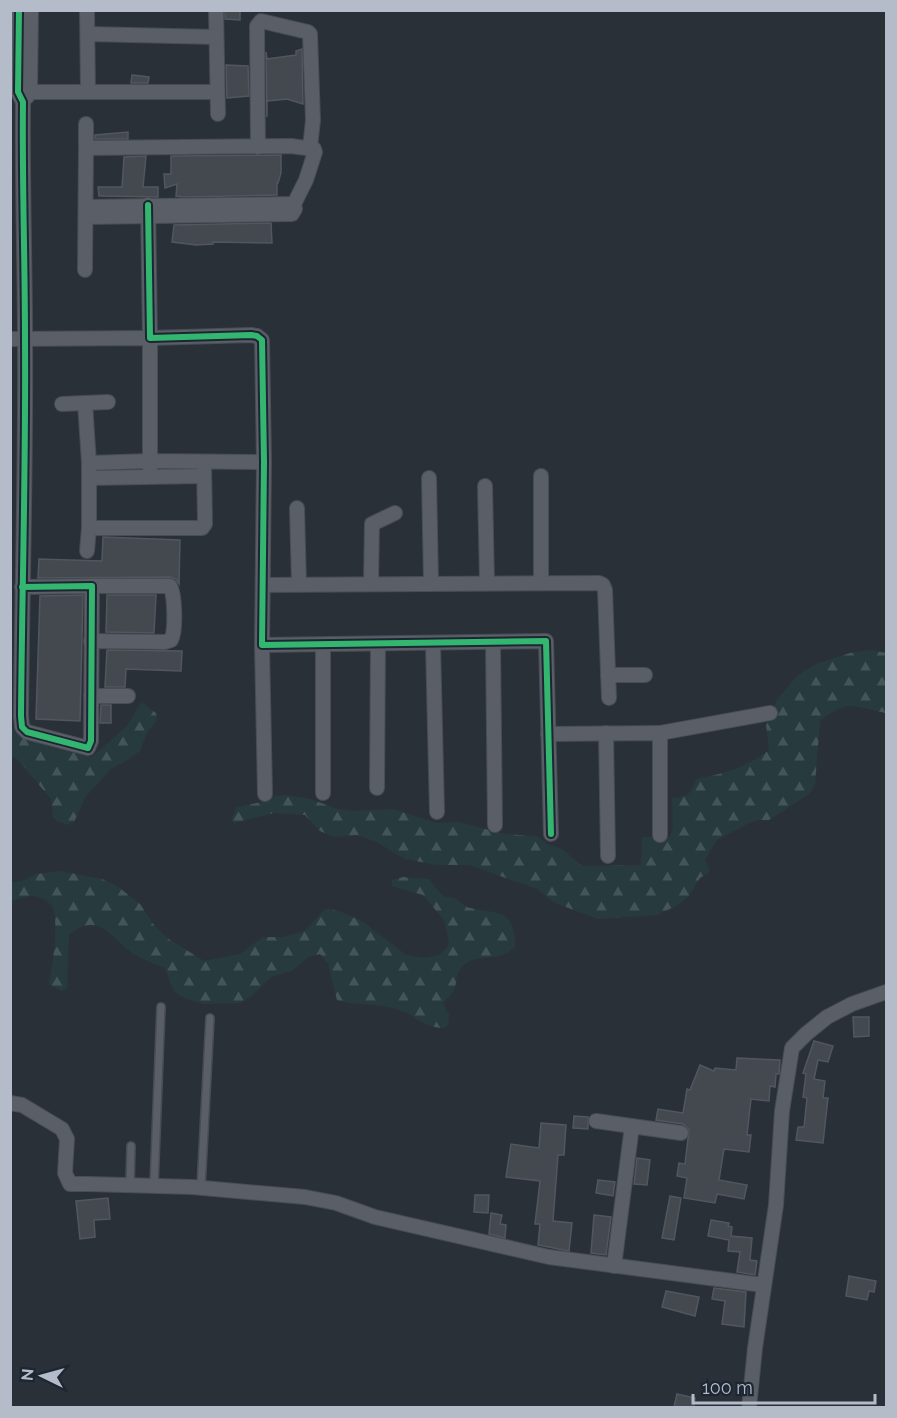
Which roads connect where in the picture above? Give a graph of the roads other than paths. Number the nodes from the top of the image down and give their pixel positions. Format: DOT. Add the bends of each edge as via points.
graph roads {
  1 [pos="19,10"];
  2 [pos="31,10"];
  3 [pos="87,10"];
  4 [pos="216,10"];
  5 [pos="88,34"];
  6 [pos="216,37"];
  7 [pos="88,92"];
  8 [pos="217,92"];
  9 [pos="24,95"];
  10 [pos="218,114"];
  11 [pos="86,124"];
  12 [pos="258,147"];
  13 [pos="86,148"];
  14 [pos="310,148"];
  15 [pos="16,205"];
  16 [pos="148,210"];
  17 [pos="86,212"];
  18 [pos="16,221"];
  19 [pos="85,270"];
  20 [pos="150,338"];
  21 [pos="10,339"];
  22 [pos="25,339"];
  23 [pos="108,402"];
  24 [pos="85,403"];
  25 [pos="62,404"];
  26 [pos="17,461"];
  27 [pos="150,461"];
  28 [pos="264,462"];
  29 [pos="204,469"];
  30 [pos="89,470"];
  31 [pos="150,476"];
  32 [pos="541,476"];
  33 [pos="429,478"];
  34 [pos="17,479"];
  35 [pos="485,486"];
  36 [pos="297,508"];
  37 [pos="395,513"];
  38 [pos="89,528"];
  39 [pos="87,551"];
  40 [pos="430,582"];
  41 [pos="487,582"];
  42 [pos="541,582"];
  43 [pos="371,583"];
  44 [pos="299,584"];
  45 [pos="262,585"];
  46 [pos="92,586"];
  47 [pos="22,587"];
  48 [pos="91,641"];
  49 [pos="493,643"];
  50 [pos="378,644"];
  51 [pos="433,644"];
  52 [pos="262,645"];
  53 [pos="322,645"];
  54 [pos="608,675"];
  55 [pos="645,675"];
  56 [pos="91,696"];
  57 [pos="128,696"];
  58 [pos="609,698"];
  59 [pos="770,713"];
  60 [pos="606,733"];
  61 [pos="660,733"];
  62 [pos="548,734"];
  63 [pos="377,788"];
  64 [pos="323,793"];
  65 [pos="265,794"];
  66 [pos="437,812"];
  67 [pos="495,825"];
  68 [pos="550,834"];
  69 [pos="660,835"];
  70 [pos="608,856"];
  71 [pos="886,992"];
  72 [pos="161,1007"];
  73 [pos="210,1018"];
  74 [pos="10,1103"];
  75 [pos="596,1121"];
  76 [pos="632,1126"];
  77 [pos="681,1133"];
  78 [pos="131,1146"];
  79 [pos="130,1185"];
  80 [pos="154,1186"];
  81 [pos="201,1188"];
  82 [pos="614,1266"];
  83 [pos="763,1285"];
  84 [pos="749,1407"];
  1 -- 9 [label="street"];
  2 -- 9 [label="street"];
  3 -- 5 [label="street"];
  4 -- 6 [label="street"];
  5 -- 6 [label="street"];
  5 -- 7 [label="street"];
  6 -- 8 [label="street"];
  7 -- 8 [label="street"];
  7 -- 9 [label="street"];
  8 -- 10 [label="street"];
  9 -- 15 [label="street"];
  11 -- 13 [label="street"];
  12 -- 13 [label="street"];
  12 -- 14 [label="street"];
  12 -- 14 [label="street" via="257,26 261,21 310,34"];
  13 -- 17 [label="street"];
  14 -- 16 [label="street" via="315,155 292,214"];
  15 -- 18 [label="street"];
  16 -- 17 [label="street"];
  16 -- 20 [label="street"];
  17 -- 19 [label="street"];
  18 -- 22 [label="street"];
  20 -- 22 [label="street"];
  20 -- 27 [label="street"];
  20 -- 28 [label="street" via="251,335 262,340"];
  21 -- 22 [label="street"];
  22 -- 26 [label="street"];
  23 -- 24 [label="street"];
  24 -- 25 [label="street"];
  24 -- 30 [label="street"];
  26 -- 34 [label="street"];
  27 -- 29 [label="street"];
  27 -- 30 [label="street"];
  27 -- 31 [label="street"];
  28 -- 29 [label="street"];
  28 -- 45 [label="street"];
  29 -- 31 [label="street"];
  29 -- 38 [label="street" via="202,528"];
  30 -- 31 [label="street"];
  30 -- 38 [label="street"];
  32 -- 42 [label="street"];
  33 -- 40 [label="street"];
  34 -- 47 [label="street"];
  35 -- 41 [label="street"];
  36 -- 44 [label="street"];
  37 -- 43 [label="street" via="372,524"];
  38 -- 39 [label="street"];
  40 -- 41 [label="street"];
  40 -- 43 [label="street"];
  41 -- 42 [label="street"];
  42 -- 54 [label="street" via="603,585"];
  43 -- 44 [label="street"];
  44 -- 45 [label="street"];
  45 -- 52 [label="street"];
  46 -- 47 [label="street"];
  46 -- 48 [label="street"];
  46 -- 48 [label="street" via="170,586 174,633 165,642"];
  47 -- 56 [label="street" via="24,730 88,748"];
  48 -- 56 [label="street"];
  49 -- 51 [label="street"];
  49 -- 62 [label="street" via="546,641"];
  49 -- 67 [label="street"];
  50 -- 51 [label="street"];
  50 -- 53 [label="street"];
  50 -- 63 [label="street"];
  51 -- 66 [label="street"];
  52 -- 53 [label="street"];
  52 -- 65 [label="street"];
  53 -- 64 [label="street"];
  54 -- 55 [label="street"];
  54 -- 58 [label="street"];
  56 -- 57 [label="street"];
  59 -- 61 [label="street"];
  60 -- 61 [label="street"];
  60 -- 62 [label="street"];
  60 -- 70 [label="street"];
  61 -- 69 [label="street"];
  62 -- 68 [label="street"];
  71 -- 83 [label="street" via="827,1017 792,1048 781,1121 776,1205"];
  72 -- 80 [label="lane"];
  73 -- 81 [label="lane"];
  74 -- 79 [label="street" via="22,1105 62,1129 67,1138 65,1173 70,1184"];
  75 -- 76 [label="street"];
  76 -- 77 [label="street"];
  76 -- 82 [label="street"];
  78 -- 79 [label="lane"];
  79 -- 80 [label="street"];
  80 -- 81 [label="street"];
  81 -- 82 [label="street" via="305,1197 502,1247"];
  82 -- 83 [label="street"];
  83 -- 84 [label="street"];
}
